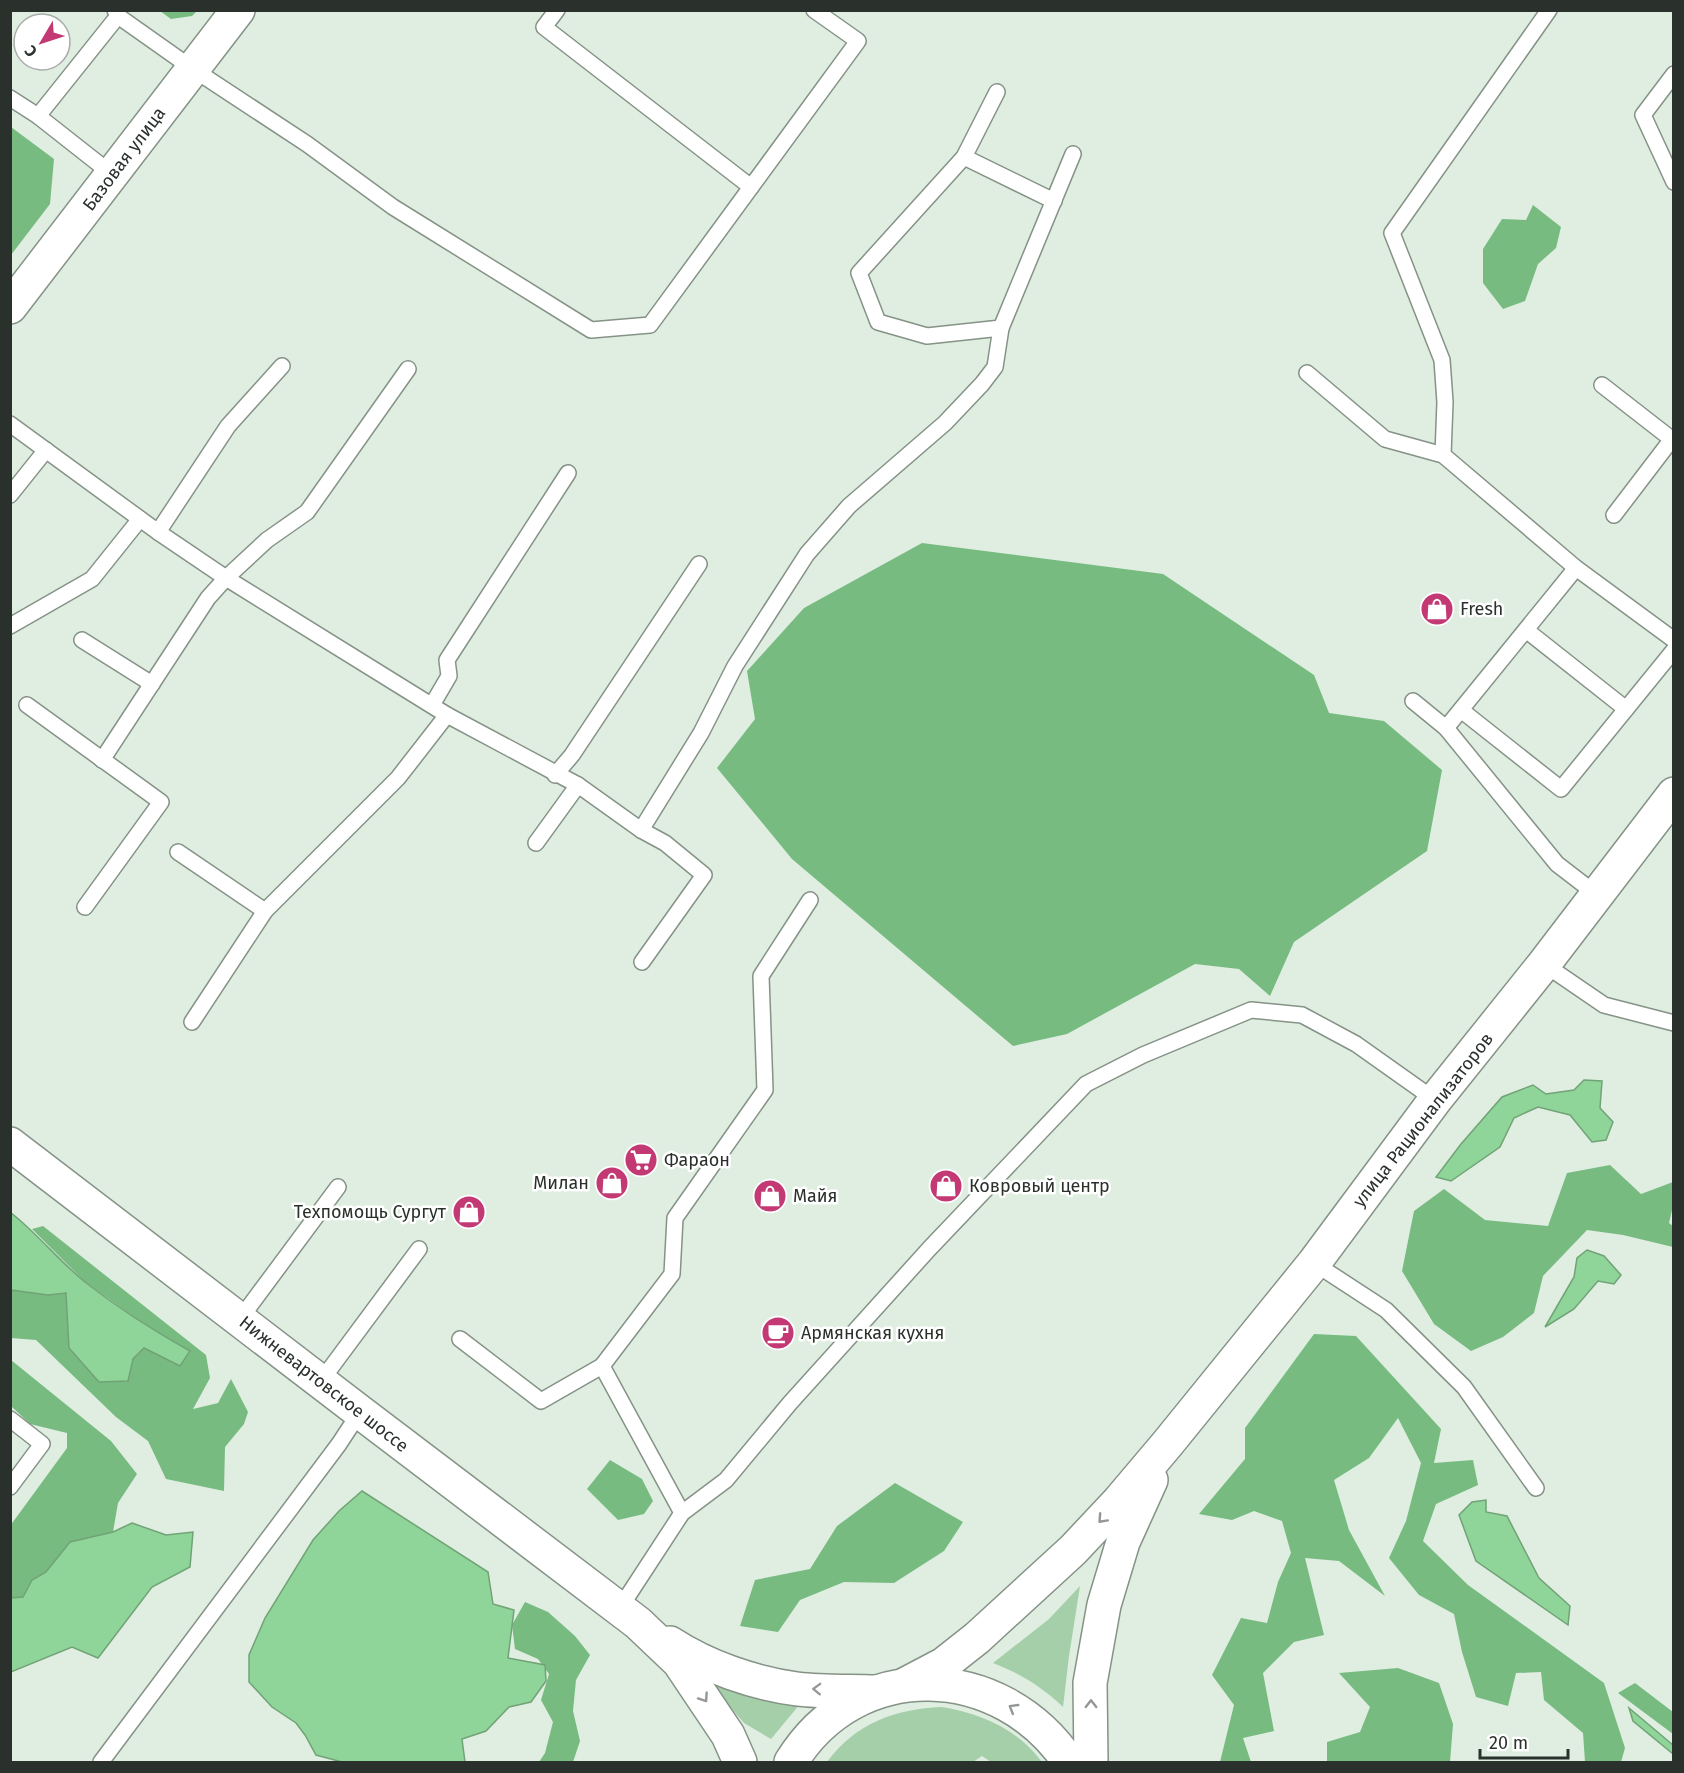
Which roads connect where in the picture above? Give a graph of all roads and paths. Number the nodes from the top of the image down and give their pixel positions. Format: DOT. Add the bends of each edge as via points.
graph roads {
  1 [pos="238,10"];
  2 [pos="557,10"];
  3 [pos="814,10"];
  4 [pos="1546,12"];
  5 [pos="116,13"];
  6 [pos="193,69"];
  7 [pos="1674,74"];
  8 [pos="997,92"];
  9 [pos="10,98"];
  10 [pos="38,116"];
  11 [pos="1073,154"];
  12 [pos="964,157"];
  13 [pos="112,175"];
  14 [pos="1674,182"];
  15 [pos="751,187"];
  16 [pos="1054,201"];
  17 [pos="10,307"];
  18 [pos="1001,328"];
  19 [pos="282,366"];
  20 [pos="408,369"];
  21 [pos="1307,373"];
  22 [pos="1602,385"];
  23 [pos="10,424"];
  24 [pos="1672,440"];
  25 [pos="46,450"];
  26 [pos="1443,455"];
  27 [pos="568,472"];
  28 [pos="10,495"];
  29 [pos="1614,514"];
  30 [pos="140,519"];
  31 [pos="158,532"];
  32 [pos="699,564"];
  33 [pos="1576,568"];
  34 [pos="226,578"];
  35 [pos="10,626"];
  36 [pos="1526,630"];
  37 [pos="82,640"];
  38 [pos="1674,640"];
  39 [pos="1674,650"];
  40 [pos="152,684"];
  41 [pos="1413,701"];
  42 [pos="27,705"];
  43 [pos="432,705"];
  44 [pos="1626,709"];
  45 [pos="1461,710"];
  46 [pos="447,715"];
  47 [pos="1446,728"];
  48 [pos="102,760"];
  49 [pos="555,774"];
  50 [pos="578,785"];
  51 [pos="1674,794"];
  52 [pos="641,830"];
  53 [pos="536,843"];
  54 [pos="178,852"];
  55 [pos="1596,894"];
  56 [pos="810,900"];
  57 [pos="85,907"];
  58 [pos="265,911"];
  59 [pos="642,962"];
  60 [pos="1544,964"];
  61 [pos="192,1022"];
  62 [pos="1674,1023"];
  63 [pos="1436,1101"];
  64 [pos="10,1144"];
  65 [pos="338,1187"];
  66 [pos="419,1249"];
  67 [pos="1314,1263"];
  68 [pos="240,1319"];
  69 [pos="460,1339"];
  70 [pos="602,1365"];
  71 [pos="321,1381"];
  72 [pos="360,1413"];
  73 [pos="10,1419"];
  74 [pos="1168,1443"];
  75 [pos="10,1487"];
  76 [pos="1536,1488"];
  77 [pos="682,1514"];
  78 [pos="629,1615"];
  79 [pos="891,1688"];
  80 [pos="101,1762"];
  81 [pos="740,1762"];
  82 [pos="791,1762"];
  83 [pos="1070,1762"];
  84 [pos="1091,1762"];
  1 -- 6 [label="main road, Базовая улица"];
  2 -- 15 [label="lane" via="543,27"];
  3 -- 15 [label="lane" via="858,41"];
  4 -- 26 [label="lane" via="1392,234 1442,360"];
  5 -- 6 [label="lane"];
  5 -- 10 [label="lane"];
  6 -- 13 [label="main road, Базовая улица"];
  6 -- 15 [label="lane" via="307,144 393,207 591,330 650,325"];
  7 -- 14 [label="lane" via="1643,116"];
  8 -- 12 [label="lane"];
  9 -- 10 [label="lane"];
  10 -- 13 [label="lane"];
  11 -- 16 [label="lane"];
  12 -- 16 [label="lane"];
  12 -- 18 [label="lane" via="859,273 878,322 927,336"];
  13 -- 17 [label="main road, Базовая улица"];
  16 -- 18 [label="lane"];
  18 -- 52 [label="lane" via="995,367 982,384 945,423 849,506 807,554 735,666 701,733"];
  19 -- 31 [label="lane" via="228,426"];
  20 -- 34 [label="lane" via="307,512 267,540"];
  21 -- 26 [label="lane" via="1385,439"];
  22 -- 24 [label="lane"];
  23 -- 25 [label="lane"];
  24 -- 29 [label="lane"];
  25 -- 28 [label="lane"];
  25 -- 30 [label="lane"];
  26 -- 33 [label="lane"];
  27 -- 43 [label="lane" via="447,660 449,676"];
  30 -- 31 [label="lane"];
  30 -- 35 [label="lane" via="92,579"];
  31 -- 34 [label="lane"];
  32 -- 49 [label="lane" via="572,755"];
  33 -- 36 [label="lane"];
  33 -- 38 [label="lane"];
  34 -- 40 [label="lane" via="208,598"];
  34 -- 43 [label="lane"];
  36 -- 44 [label="lane"];
  36 -- 45 [label="lane"];
  37 -- 40 [label="lane"];
  39 -- 44 [label="lane"];
  40 -- 48 [label="lane"];
  41 -- 47 [label="lane"];
  42 -- 48 [label="lane"];
  43 -- 46 [label="lane"];
  44 -- 45 [label="lane" via="1561,789"];
  45 -- 47 [label="lane"];
  46 -- 49 [label="lane"];
  46 -- 58 [label="lane" via="398,778"];
  47 -- 55 [label="lane" via="1557,864"];
  48 -- 57 [label="lane" via="161,802"];
  49 -- 50 [label="lane"];
  50 -- 52 [label="lane"];
  50 -- 53 [label="lane"];
  51 -- 55 [label="main road, улица Рационализаторов"];
  52 -- 59 [label="lane" via="665,843 704,875"];
  54 -- 58 [label="lane"];
  55 -- 60 [label="main road, улица Рационализаторов"];
  56 -- 70 [label="lane" via="761,976 765,1090 675,1218 672,1274"];
  58 -- 61 [label="lane"];
  60 -- 62 [label="lane" via="1604,1005"];
  60 -- 63 [label="main road, улица Рационализаторов"];
  63 -- 67 [label="main road, улица Рационализаторов"];
  63 -- 77 [label="lane" via="1356,1044 1302,1015 1251,1010 1143,1055 1086,1084 921,1257 726,1480"];
  64 -- 68 [label="main road, Нижневартовское шоссе"];
  65 -- 68 [label="lane"];
  66 -- 71 [label="lane"];
  67 -- 74 [label="main road, улица Рационализаторов"];
  67 -- 76 [label="lane" via="1386,1310 1464,1387"];
  68 -- 71 [label="main road, Нижневартовское шоссе"];
  69 -- 70 [label="lane" via="541,1401"];
  70 -- 77 [label="lane"];
  71 -- 72 [label="main road, Нижневартовское шоссе"];
  72 -- 78 [label="main road, Нижневартовское шоссе"];
  72 -- 80 [label="lane"];
  73 -- 75 [label="lane" via="42,1444"];
  74 -- 79 [label="main road, one-way" via="1073,1550 977,1638 944,1664"];
  84 -- 74 [label="main road, one-way" via="1090,1683 1104,1605 1123,1542"];
  77 -- 78 [label="lane"];
  79 -- 78 [label="main road, one-way" via="797,1689 760,1681 713,1666 677,1648"];
  78 -- 81 [label="main road, one-way" via="679,1662 728,1735"];
  79 -- 82 [label="main road" via="848,1705 822,1723"];
  83 -- 79 [label="main road, one-way" via="1025,1715 998,1699 969,1688 938,1683"];
}
